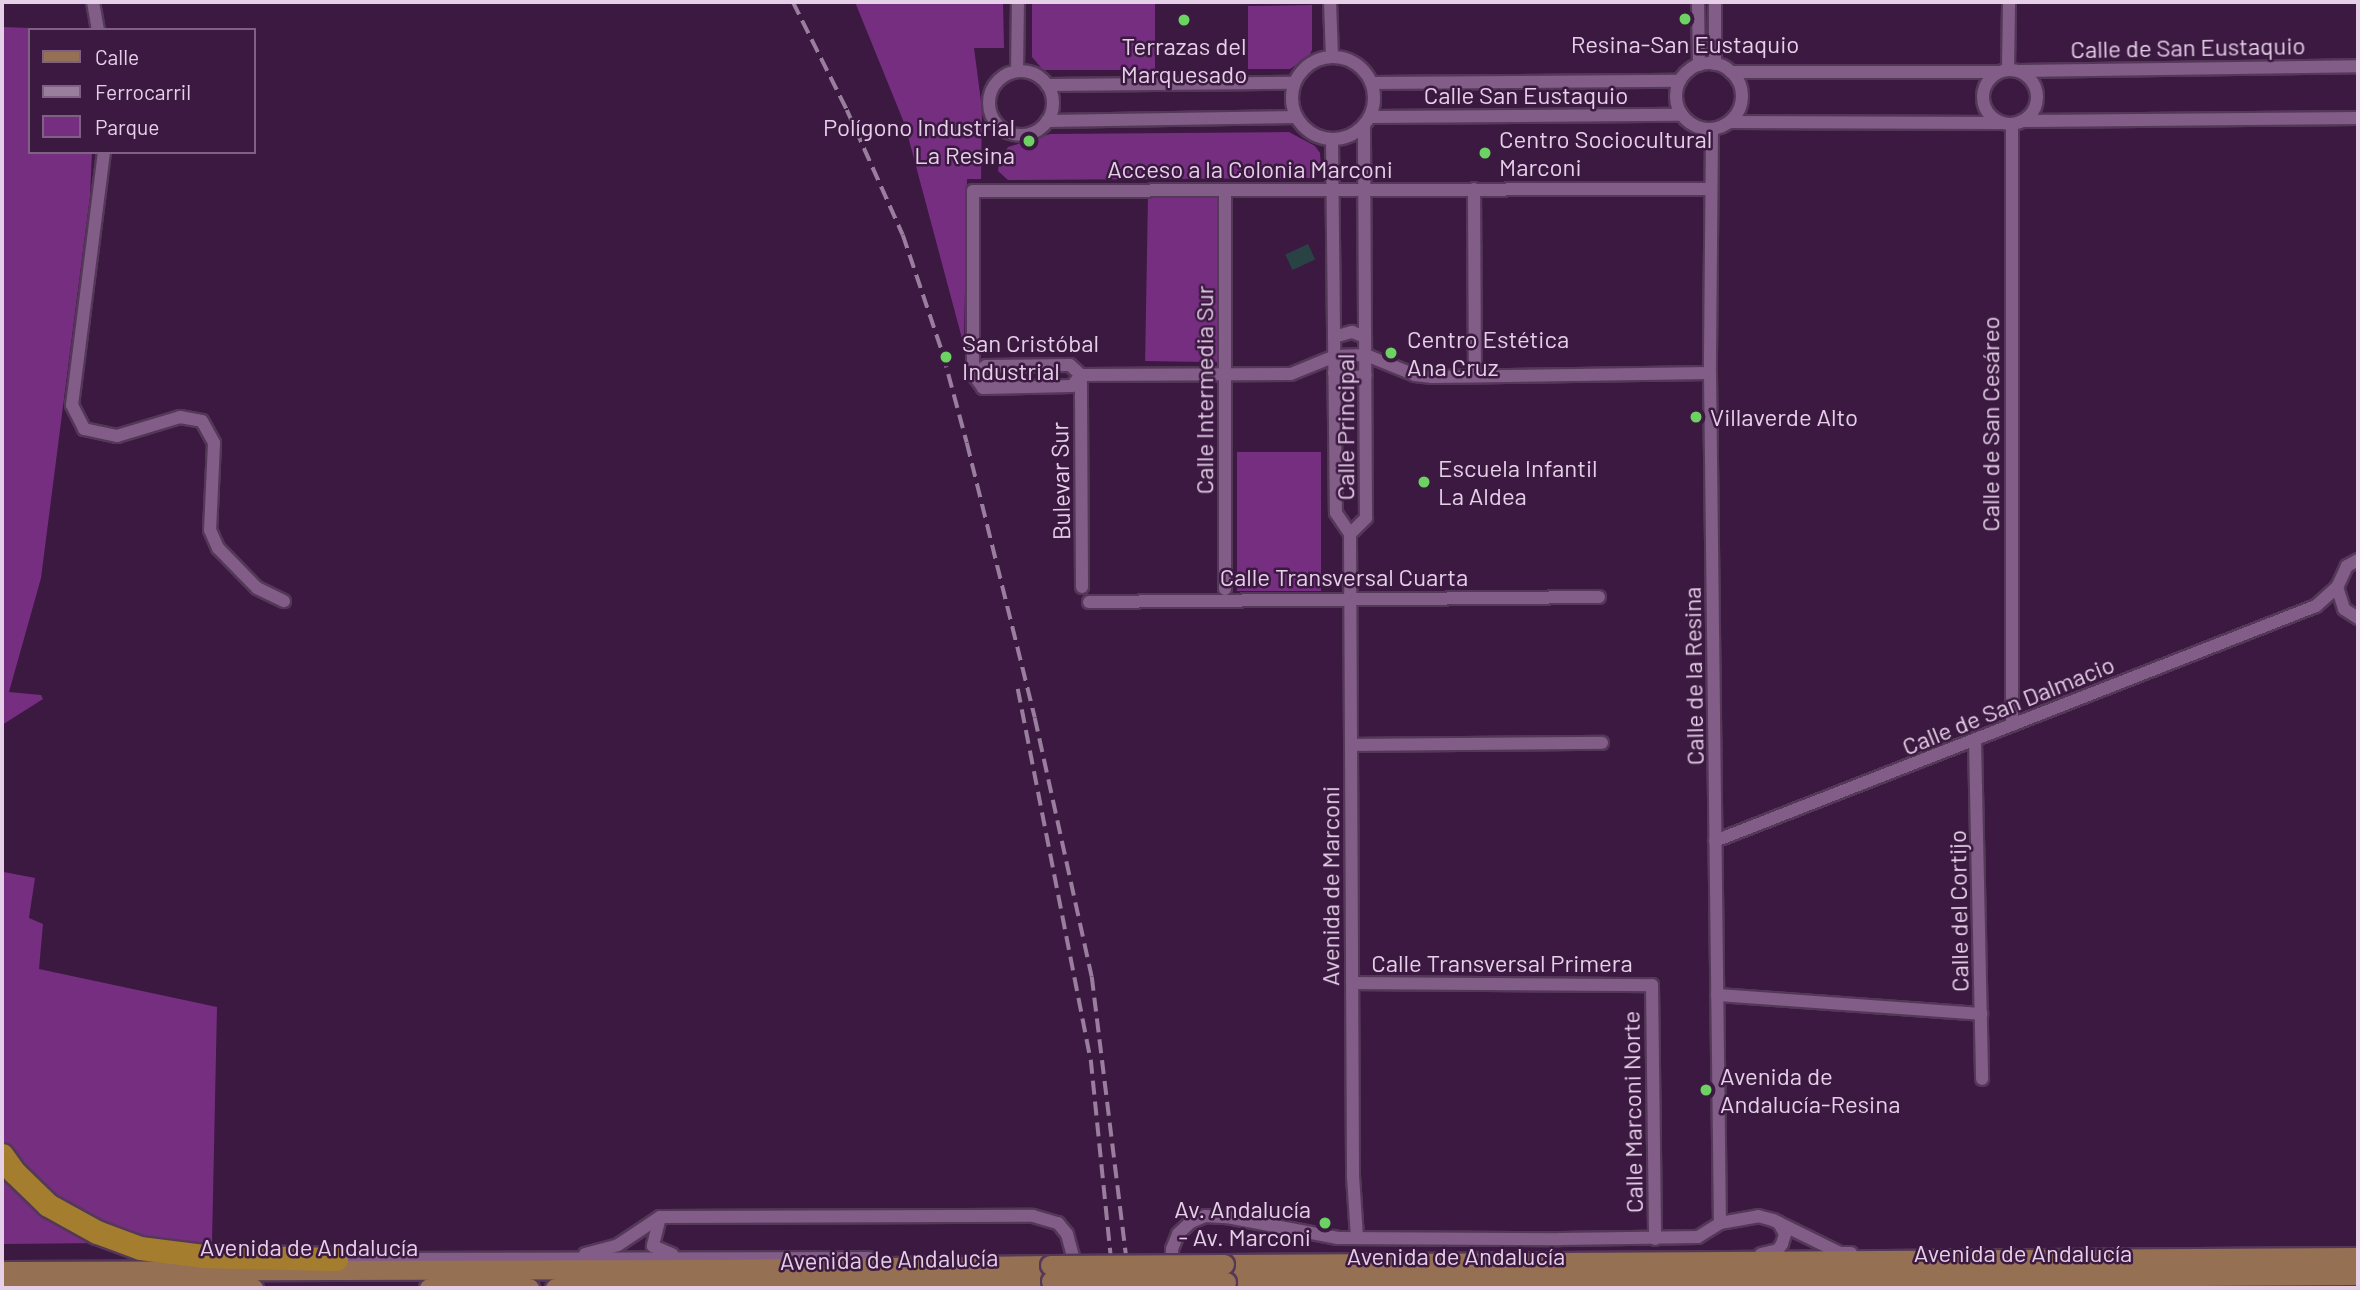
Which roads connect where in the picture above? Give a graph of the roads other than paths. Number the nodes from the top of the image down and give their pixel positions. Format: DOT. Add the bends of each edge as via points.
graph roads {
  1 [pos="93,2"];
  2 [pos="1018,2"];
  3 [pos="1331,2"];
  4 [pos="1698,2"];
  5 [pos="1715,2"];
  6 [pos="2008,2"];
  7 [pos="97,28"];
  8 [pos="1332,57"];
  9 [pos="1715,64"];
  10 [pos="1699,65"];
  11 [pos="2358,66"];
  12 [pos="1017,71"];
  13 [pos="2008,71"];
  14 [pos="1731,72"];
  15 [pos="1680,81"];
  16 [pos="1294,83"];
  17 [pos="1371,83"];
  18 [pos="1047,85"];
  19 [pos="1682,115"];
  20 [pos="1296,117"];
  21 [pos="2358,118"];
  22 [pos="1047,121"];
  23 [pos="1367,121"];
  24 [pos="1730,122"];
  25 [pos="2012,123"];
  26 [pos="1712,130"];
  27 [pos="1332,140"];
  28 [pos="104,154"];
  29 [pos="1474,189"];
  30 [pos="1711,189"];
  31 [pos="1225,190"];
  32 [pos="1332,190"];
  33 [pos="1365,190"];
  34 [pos="1335,337"];
  35 [pos="1365,337"];
  36 [pos="1366,355"];
  37 [pos="1335,356"];
  38 [pos="1334,373"];
  39 [pos="1710,373"];
  40 [pos="973,374"];
  41 [pos="1082,375"];
  42 [pos="1366,375"];
  43 [pos="1225,376"];
  44 [pos="1475,376"];
  45 [pos="1350,534"];
  46 [pos="2358,560"];
  47 [pos="1082,587"];
  48 [pos="2337,587"];
  49 [pos="1225,589"];
  50 [pos="1599,597"];
  51 [pos="1351,598"];
  52 [pos="284,601"];
  53 [pos="1089,602"];
  54 [pos="2316,606"];
  55 [pos="2344,609"];
  56 [pos="2358,618"];
  57 [pos="2012,725"];
  58 [pos="1975,741"];
  59 [pos="1602,743"];
  60 [pos="1351,745"];
  61 [pos="1716,841"];
  62 [pos="1352,983"];
  63 [pos="1652,985"];
  64 [pos="1717,995"];
  65 [pos="1981,1014"];
  66 [pos="1982,1079"];
  67 [pos="2,1155"];
  68 [pos="660,1217"];
  69 [pos="1720,1223"];
  70 [pos="1779,1223"];
  71 [pos="1357,1238"];
  72 [pos="1655,1239"];
  73 [pos="2358,1257"];
  74 [pos="723,1258"];
  75 [pos="2033,1258"];
  76 [pos="336,1259"];
  77 [pos="568,1259"];
  78 [pos="1667,1261"];
  79 [pos="2,1263"];
  80 [pos="2,1272"];
  81 [pos="1050,1273"];
  82 [pos="1225,1273"];
  83 [pos="2358,1275"];
  84 [pos="1922,1278"];
  85 [pos="877,1284"];
  86 [pos="1748,1284"];
  87 [pos="2,1288"];
  88 [pos="253,1288"];
  89 [pos="429,1288"];
  90 [pos="458,1288"];
  91 [pos="529,1288"];
  92 [pos="555,1288"];
  93 [pos="853,1288"];
  94 [pos="1071,1288"];
  95 [pos="1172,1288"];
  96 [pos="1889,1288"];
  1 -- 7 [label="street"];
  2 -- 12 [label="street"];
  3 -- 8 [label="street"];
  4 -- 10 [label="street"];
  5 -- 9 [label="street"];
  6 -- 13 [label="street"];
  8 -- 16 [label="street" via="1306,67"];
  8 -- 17 [label="street" via="1356,64"];
  9 -- 10 [label="street"];
  9 -- 14 [label="street"];
  10 -- 15 [label="street"];
  11 -- 13 [label="street, Calle de San Eustaquio"];
  12 -- 18 [label="street" via="1038,76"];
  12 -- 22 [label="street" via="1000,79 991,91 990,115 1016,135 1038,130"];
  13 -- 14 [label="street, Calle de San Eustaquio"];
  13 -- 25 [label="street" via="1984,88 1983,98 1992,117"];
  13 -- 25 [label="street" via="2028,76 2037,95 2031,115"];
  14 -- 24 [label="street" via="1740,84 1741,99"];
  15 -- 17 [label="street, Calle San Eustaquio"];
  15 -- 19 [label="street" via="1677,104"];
  16 -- 18 [label="street"];
  16 -- 20 [label="street"];
  17 -- 23 [label="street" via="1374,100"];
  18 -- 22 [label="street" via="1052,102"];
  19 -- 23 [label="street, Calle San Eustaquio"];
  19 -- 26 [label="street" via="1690,123"];
  20 -- 22 [label="street"];
  20 -- 27 [label="street" via="1306,130"];
  21 -- 25 [label="street"];
  23 -- 27 [label="street" via="1344,138"];
  23 -- 33 [label="street, Calle Principal"];
  24 -- 25 [label="street"];
  24 -- 26 [label="street"];
  25 -- 57 [label="street, Calle de San Cesáreo"];
  26 -- 30 [label="street, Calle de la Resina"];
  27 -- 32 [label="street, Calle Principal"];
  28 -- 52 [label="street" via="72,405 84,429 117,436 180,417 202,421 214,443 210,530 218,548 257,588"];
  29 -- 30 [label="street, Acceso a la Colonia Marconi"];
  29 -- 33 [label="street, Acceso a la Colonia Marconi"];
  29 -- 44 [label="street"];
  30 -- 39 [label="street, Calle de la Resina"];
  31 -- 32 [label="street, Acceso a la Colonia Marconi"];
  31 -- 40 [label="street, Acceso a la Colonia Marconi" via="973,191"];
  31 -- 43 [label="street, Calle Intermedia Sur"];
  32 -- 33 [label="street, Acceso a la Colonia Marconi"];
  32 -- 34 [label="street, Calle Principal"];
  33 -- 35 [label="street, Calle Principal"];
  34 -- 35 [label="street" via="1352,332"];
  34 -- 37 [label="street, Calle Principal"];
  35 -- 36 [label="street, Calle Principal"];
  36 -- 37 [label="street"];
  36 -- 42 [label="street, Calle Principal"];
  36 -- 44 [label="street" via="1415,374"];
  37 -- 38 [label="street, Calle Principal"];
  37 -- 43 [label="street" via="1291,374"];
  38 -- 42 [label="street" via="1352,379"];
  38 -- 45 [label="street, Calle Principal" via="1336,513"];
  39 -- 44 [label="street"];
  39 -- 61 [label="street, Calle de la Resina"];
  40 -- 41 [label="street" via="986,366 1070,365"];
  40 -- 41 [label="street" via="983,388 1072,386"];
  41 -- 43 [label="street"];
  41 -- 47 [label="street, Bulevar Sur"];
  42 -- 45 [label="street, Calle Principal" via="1366,518"];
  43 -- 49 [label="street, Calle Intermedia Sur"];
  45 -- 51 [label="street, Avenida de Marconi"];
  46 -- 48 [label="street, Calle de San Dalmacio" via="2340,575"];
  48 -- 54 [label="street, Calle de San Dalmacio"];
  48 -- 55 [label="street"];
  50 -- 51 [label="street, Calle Transversal Cuarta"];
  51 -- 53 [label="street, Calle Transversal Cuarta"];
  51 -- 60 [label="street, Avenida de Marconi"];
  54 -- 55 [label="street, Calle de San Dalmacio"];
  54 -- 57 [label="street, Calle de San Dalmacio"];
  55 -- 56 [label="street"];
  57 -- 58 [label="street, Calle de San Dalmacio"];
  58 -- 61 [label="street, Calle de San Dalmacio"];
  58 -- 65 [label="street, Calle del Cortijo"];
  59 -- 60 [label="street"];
  60 -- 62 [label="street, Avenida de Marconi"];
  61 -- 64 [label="street, Calle de la Resina"];
  62 -- 63 [label="street, Calle Transversal Primera"];
  62 -- 71 [label="street, Avenida de Marconi"];
  63 -- 72 [label="street, Calle Marconi Norte"];
  64 -- 65 [label="street"];
  64 -- 69 [label="street, Calle de la Resina"];
  65 -- 66 [label="street, Calle del Cortijo"];
  67 -- 76 [label="highway" via="48,1205 97,1232 140,1248 204,1256"];
  68 -- 74 [label="street" via="653,1246 663,1253"];
  68 -- 77 [label="street" via="618,1245"];
  68 -- 94 [label="street" via="1033,1216 1058,1223 1067,1234 1073,1256"];
  69 -- 70 [label="street, Avenida de Andalucía" via="1758,1216"];
  69 -- 72 [label="street, Avenida de Andalucía" via="1698,1237"];
  70 -- 75 [label="street, Avenida de Andalucía" via="1840,1253 2007,1253"];
  70 -- 78 [label="street, Avenida de Andalucía" via="1785,1234 1778,1250 1688,1255"];
  71 -- 72 [label="street, Avenida de Andalucía"];
  71 -- 95 [label="street, Avenida de Andalucía" via="1205,1216 1178,1234 1172,1249"];
  73 -- 75 [label="main road, Avenida de Andalucía"];
  74 -- 77 [label="street, Avenida de Andalucía"];
  74 -- 81 [label="street" via="914,1258"];
  75 -- 78 [label="main road, Avenida de Andalucía"];
  76 -- 77 [label="street, Avenida de Andalucía"];
  76 -- 79 [label="street, Avenida de Andalucía"];
  78 -- 82 [label="main road, Avenida de Andalucía"];
  80 -- 81 [label="main road, Avenida de Andalucía" via="720,1269"];
  81 -- 82 [label="main road, Avenida de Andalucía, bridge"];
  81 -- 85 [label="main road, Avenida de Andalucía"];
  82 -- 86 [label="main road, Avenida de Andalucía"];
  83 -- 84 [label="main road, Avenida de Andalucía"];
  84 -- 86 [label="main road, Avenida de Andalucía"];
  84 -- 96 [label="street"];
  85 -- 92 [label="main road, Avenida de Andalucía"];
  85 -- 93 [label="street"];
  87 -- 88 [label="main road, Avenida de Andalucía"];
  89 -- 90 [label="main road, Avenida de Andalucía"];
  90 -- 91 [label="main road, Avenida de Andalucía"];
}
